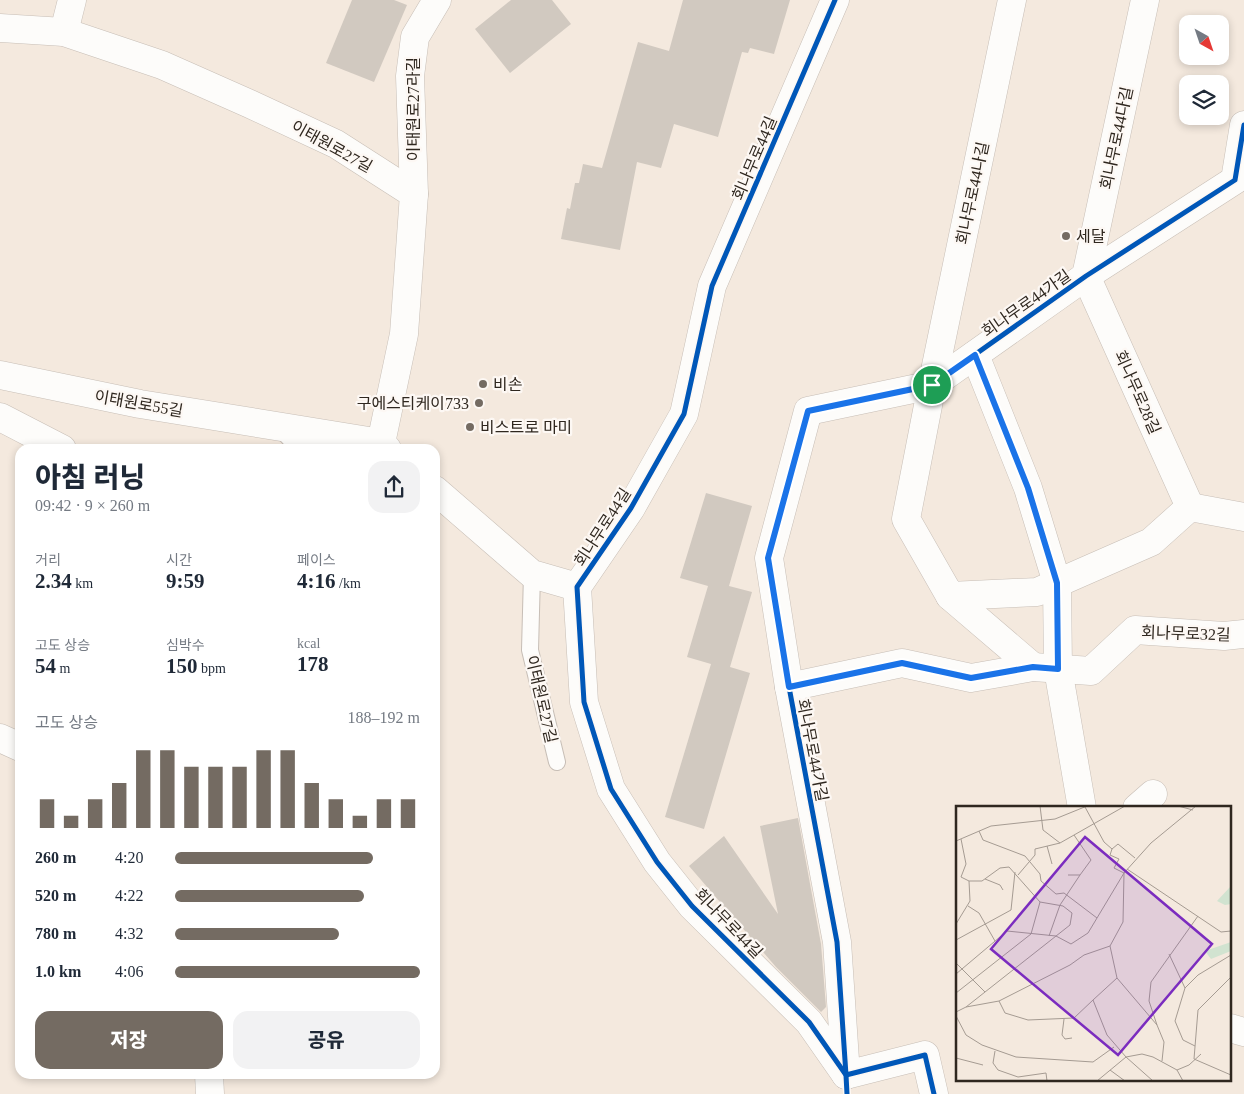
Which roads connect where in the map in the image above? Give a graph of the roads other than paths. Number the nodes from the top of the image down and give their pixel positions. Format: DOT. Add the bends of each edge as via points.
graph roads {
  1 [pos="72,0"];
  2 [pos="437,0"];
  3 [pos="835,0"];
  4 [pos="1012,0"];
  5 [pos="1145,0"];
  6 [pos="0,28"];
  7 [pos="64,32"];
  8 [pos="1244,125"];
  9 [pos="414,194"];
  10 [pos="1086,276"];
  11 [pos="975,355"];
  12 [pos="0,375"];
  13 [pos="932,385"];
  14 [pos="0,417"];
  15 [pos="278,426"];
  16 [pos="52,444"];
  17 [pos="294,444"];
  18 [pos="373,444"];
  19 [pos="384,444"];
  20 [pos="440,494"];
  21 [pos="1190,507"];
  22 [pos="1244,517"];
  23 [pos="532,574"];
  24 [pos="1057,583"];
  25 [pos="578,587"];
  26 [pos="950,596"];
  27 [pos="1244,634"];
  28 [pos="1045,668"];
  29 [pos="789,687"];
  30 [pos="0,738"];
  31 [pos="15,745"];
  32 [pos="557,762"];
  33 [pos="1081,806"];
  34 [pos="209,1079"];
  35 [pos="847,1085"];
  36 [pos="210,1094"];
  37 [pos="934,1094"];
  1 -- 7 [label="street"];
  2 -- 9 [label="street, 이태원로27라길" via="414,37 410,76"];
  3 -- 25 [label="street, 회나무로44길" via="712,286 684,414 631,508"];
  4 -- 13 [label="street, 회나무로44나길"];
  5 -- 10 [label="street, 회나무로44다길"];
  6 -- 7 [label="street, 이태원로27길"];
  7 -- 9 [label="street, 이태원로27길" via="162,65 259,108 336,144"];
  8 -- 10 [label="street, 회나무로44가길" via="1234,180"];
  9 -- 19 [label="street" via="404,334"];
  10 -- 11 [label="street, 회나무로44가길"];
  10 -- 21 [label="street, 회나무로28길"];
  11 -- 13 [label="street, 회나무로44가길"];
  11 -- 24 [label="street" via="1028,488"];
  12 -- 15 [label="street, 이태원로55길" via="140,404"];
  13 -- 26 [label="street" via="906,519"];
  13 -- 29 [label="street, 회나무로44가길" via="808,411 768,558"];
  14 -- 16 [label="street"];
  15 -- 17 [label="lane"];
  15 -- 18 [label="street, 이태원로55길"];
  20 -- 23 [label="street"];
  21 -- 22 [label="street"];
  21 -- 24 [label="street" via="1151,542"];
  23 -- 25 [label="street"];
  23 -- 32 [label="lane, 이태원로27길" via="530,650"];
  24 -- 26 [label="street" via="1037,592"];
  24 -- 28 [label="street"];
  25 -- 35 [label="street, 회나무로44길" via="584,702 611,789 658,862 692,906 810,1022"];
  26 -- 28 [label="street"];
  27 -- 28 [label="street, 회나무로32길" via="1224,636 1135,630 1091,672"];
  28 -- 29 [label="street, 회나무로32길" via="971,678 902,663"];
  28 -- 33 [label="street"];
  29 -- 35 [label="street, 회나무로44가길" via="837,942"];
  30 -- 31 [label="street"];
  34 -- 36 [label="street"];
  35 -- 37 [label="street" via="925,1055"];
}
